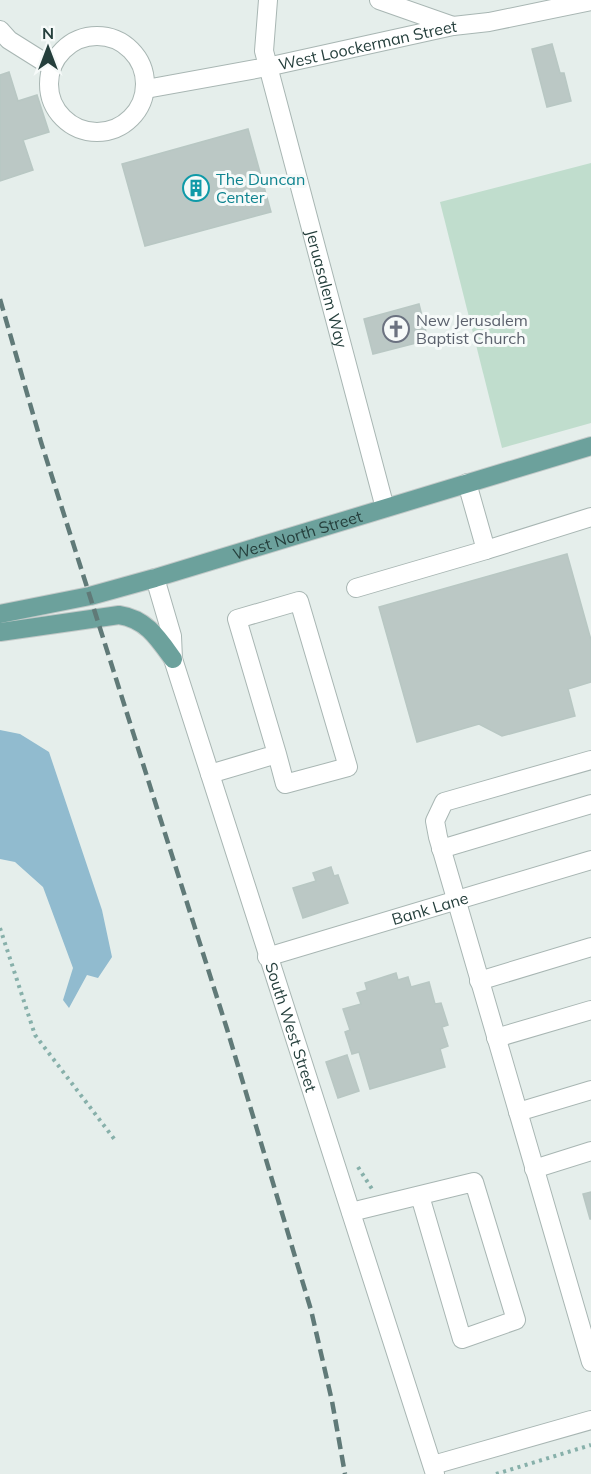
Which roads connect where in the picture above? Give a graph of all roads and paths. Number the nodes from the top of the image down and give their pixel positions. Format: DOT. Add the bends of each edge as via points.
graph roads {
  1 [pos="268,0"];
  2 [pos="379,0"];
  3 [pos="591,1"];
  4 [pos="453,26"];
  5 [pos="0,30"];
  6 [pos="52,67"];
  7 [pos="267,68"];
  8 [pos="146,89"];
  9 [pos="591,446"];
  10 [pos="467,483"];
  11 [pos="385,508"];
  12 [pos="591,518"];
  13 [pos="486,550"];
  14 [pos="155,578"];
  15 [pos="356,588"];
  16 [pos="0,614"];
  17 [pos="0,632"];
  18 [pos="173,659"];
  19 [pos="277,754"];
  20 [pos="591,760"];
  21 [pos="210,774"];
  22 [pos="591,804"];
  23 [pos="441,849"];
  24 [pos="591,860"];
  25 [pos="456,900"];
  26 [pos="0,928"];
  27 [pos="591,947"];
  28 [pos="267,957"];
  29 [pos="480,981"];
  30 [pos="591,1010"];
  31 [pos="496,1038"];
  32 [pos="591,1090"];
  33 [pos="518,1112"];
  34 [pos="115,1140"];
  35 [pos="591,1151"];
  36 [pos="534,1169"];
  37 [pos="420,1196"];
  38 [pos="351,1212"];
  39 [pos="591,1362"];
  40 [pos="591,1420"];
  41 [pos="591,1445"];
  42 [pos="434,1470"];
  43 [pos="496,1474"];
  1 -- 7 [label="street, Jeruasalem Way" via="264,51"];
  2 -- 4 [label="street"];
  3 -- 4 [label="street, West Loockerman Street"];
  4 -- 7 [label="street, West Loockerman Street"];
  5 -- 6 [label="street"];
  6 -- 8 [label="street" via="69,45 81,38 101,36 119,41 135,53 143,68"];
  6 -- 8 [label="street" via="49,93 59,115 73,127 95,133 118,128 133,118"];
  7 -- 8 [label="street, West Loockerman Street"];
  7 -- 11 [label="street, Jeruasalem Way"];
  9 -- 10 [label="main road, West North Street"];
  10 -- 11 [label="main road, West North Street"];
  10 -- 13 [label="street"];
  11 -- 14 [label="main road, West North Street"];
  12 -- 13 [label="street"];
  13 -- 15 [label="street"];
  14 -- 16 [label="main road, West North Street"];
  14 -- 18 [label="street, South West Street" via="172,636"];
  17 -- 18 [label="main road" via="126,616 150,628"];
  18 -- 21 [label="street, South West Street"];
  19 -- 19 [label="street" via="237,619 299,601 348,767 285,784"];
  19 -- 21 [label="street"];
  20 -- 23 [label="street" via="444,802 435,821"];
  21 -- 28 [label="street, South West Street"];
  22 -- 23 [label="street"];
  23 -- 25 [label="street"];
  24 -- 25 [label="street, Bank Lane"];
  25 -- 28 [label="street, Bank Lane"];
  25 -- 29 [label="street"];
  26 -- 34 [label="path" via="36,1035"];
  27 -- 29 [label="street"];
  28 -- 38 [label="street, South West Street"];
  29 -- 31 [label="street"];
  30 -- 31 [label="street"];
  31 -- 33 [label="street"];
  32 -- 33 [label="street"];
  33 -- 36 [label="street"];
  35 -- 36 [label="street"];
  36 -- 39 [label="street"];
  37 -- 37 [label="street" via="474,1182 516,1320 462,1339"];
  37 -- 38 [label="street"];
  38 -- 42 [label="street, South West Street"];
  40 -- 42 [label="street"];
  41 -- 43 [label="path"];
}
